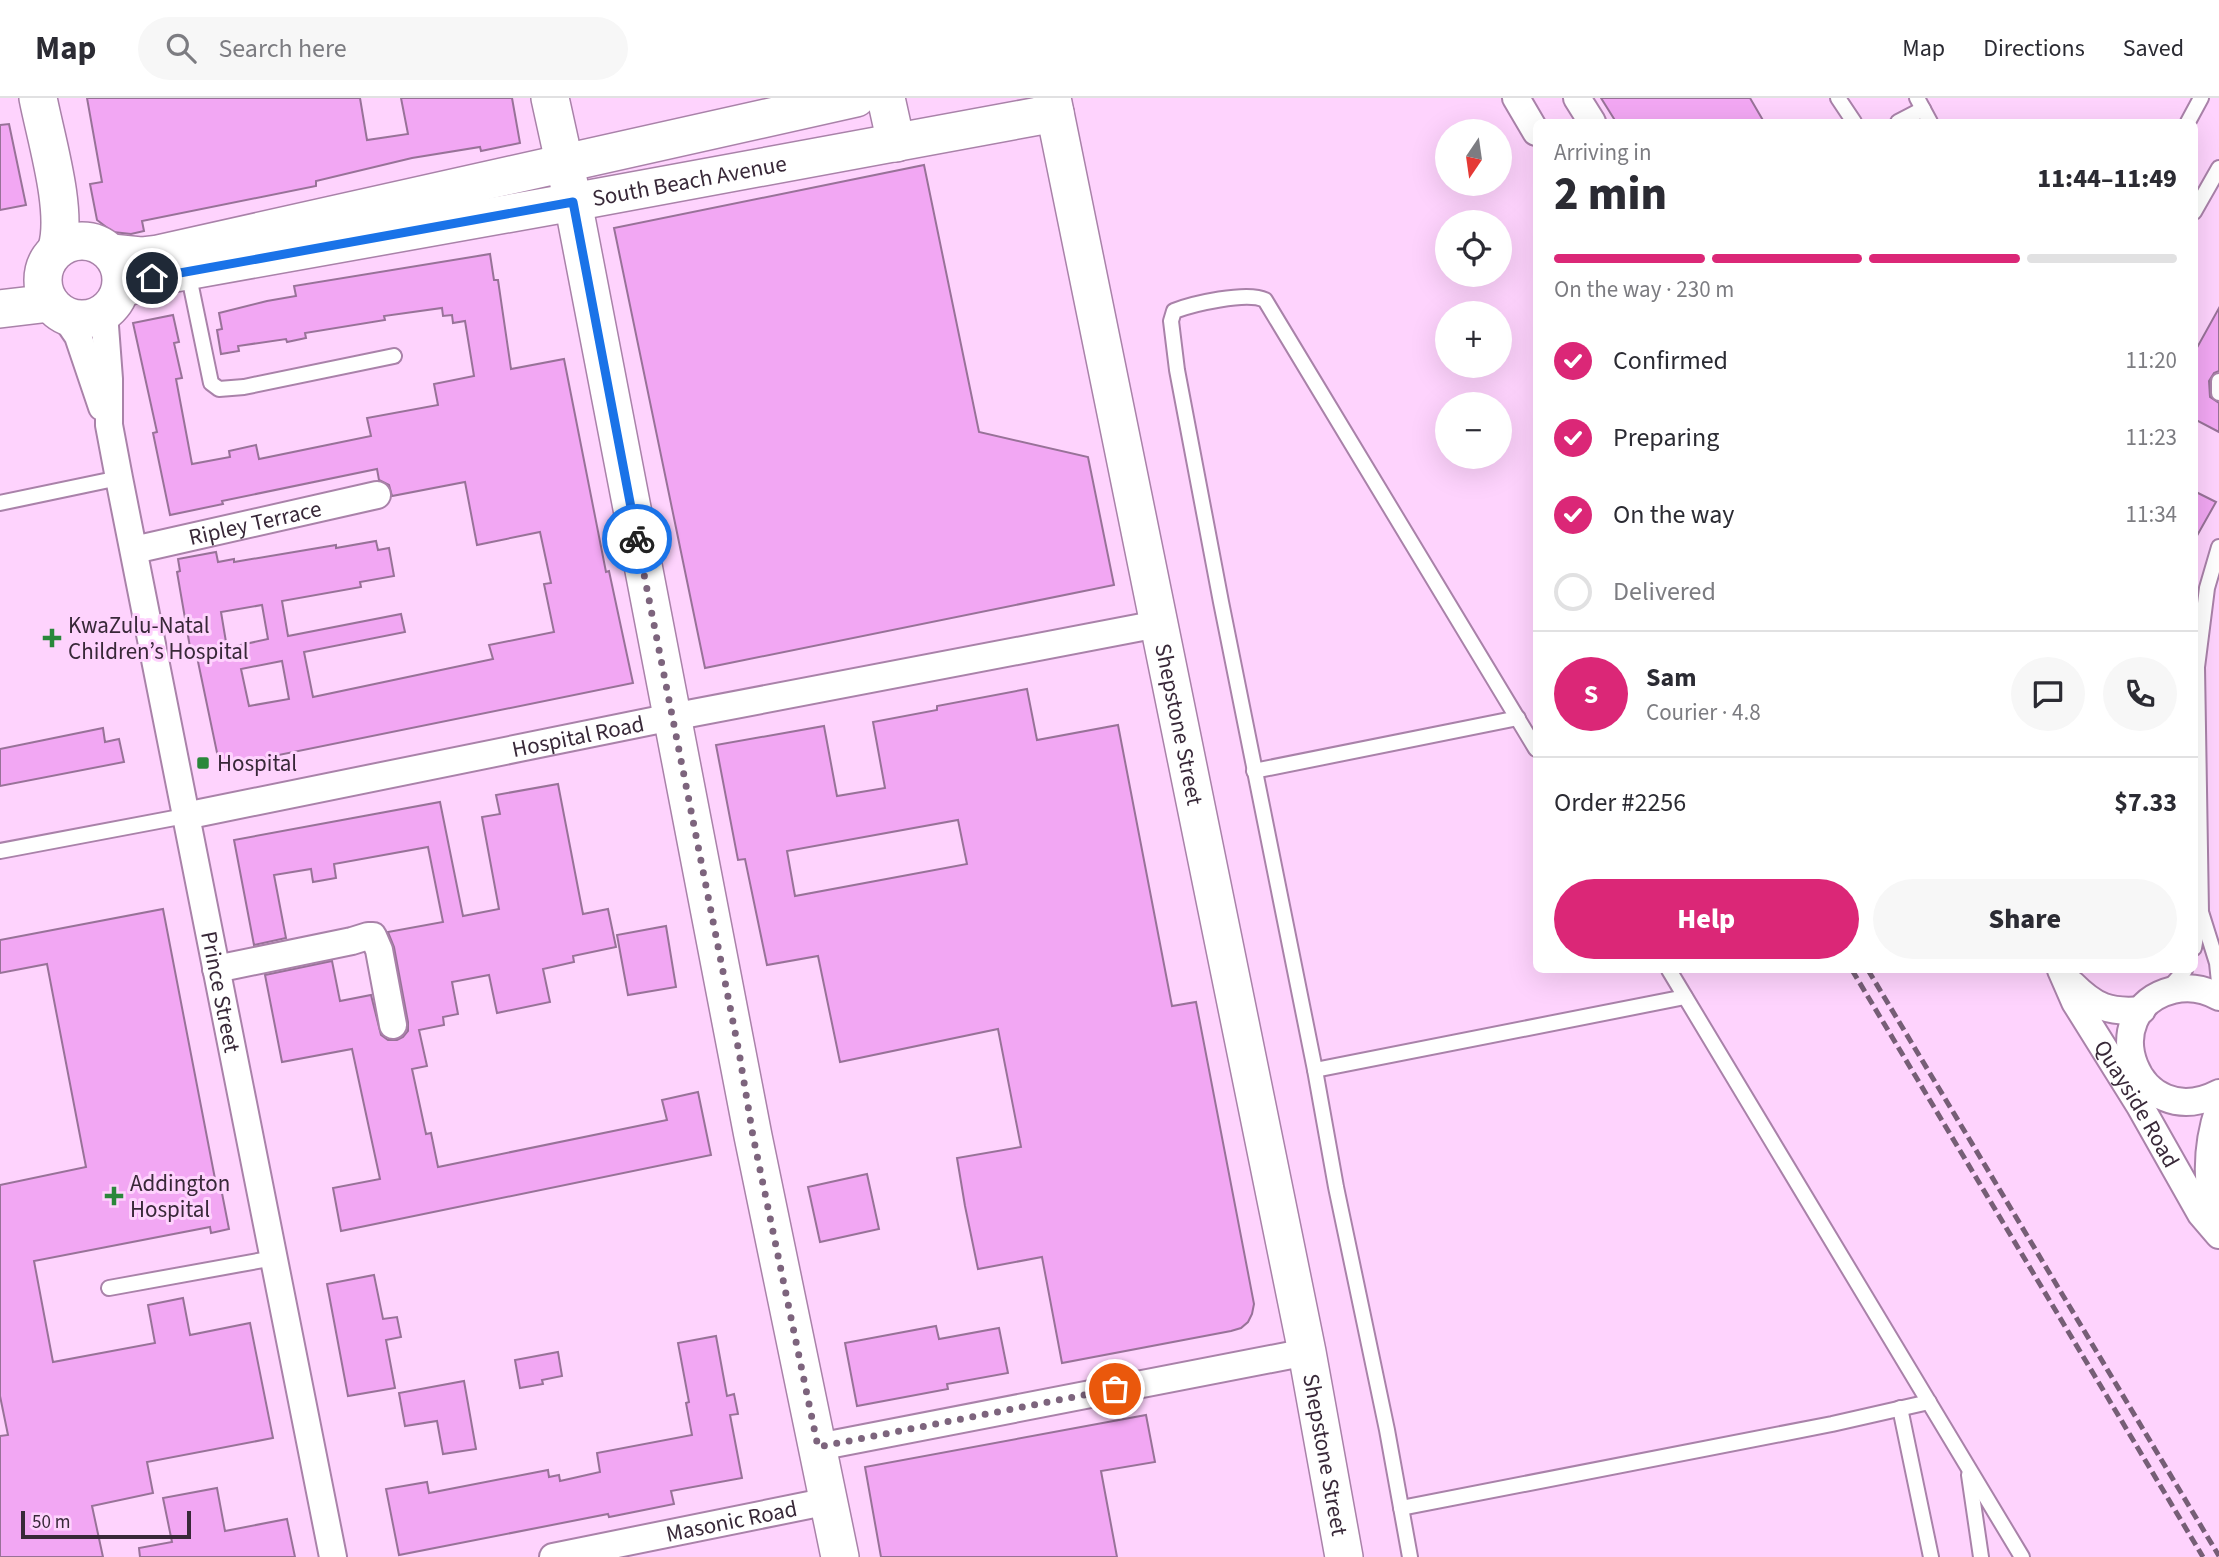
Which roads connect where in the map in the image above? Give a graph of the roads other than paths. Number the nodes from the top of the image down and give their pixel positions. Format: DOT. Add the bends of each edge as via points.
graph roads {
  1 [pos="37,98"];
  2 [pos="57,98"];
  3 [pos="551,98"];
  4 [pos="856,98"];
  5 [pos="886,98"];
  6 [pos="1516,98"];
  7 [pos="1577,98"];
  8 [pos="1838,98"];
  9 [pos="2201,98"];
  10 [pos="1920,104"];
  11 [pos="1053,106"];
  12 [pos="1590,119"];
  13 [pos="1852,119"];
  14 [pos="1902,119"];
  15 [pos="2190,119"];
  16 [pos="730,126"];
  17 [pos="1533,127"];
  18 [pos="896,143"];
  19 [pos="564,163"];
  20 [pos="2219,168"];
  21 [pos="740,171"];
  22 [pos="573,202"];
  23 [pos="2198,205"];
  24 [pos="69,271"];
  25 [pos="188,271"];
  26 [pos="0,287"];
  27 [pos="113,301"];
  28 [pos="0,309"];
  29 [pos="394,356"];
  30 [pos="2219,381"];
  31 [pos="2219,393"];
  32 [pos="109,425"];
  33 [pos="119,478"];
  34 [pos="377,495"];
  35 [pos="0,503"];
  36 [pos="2219,547"];
  37 [pos="134,550"];
  38 [pos="1158,624"];
  39 [pos="2198,659"];
  40 [pos="671,717"];
  41 [pos="1518,718"];
  42 [pos="1533,744"];
  43 [pos="2198,749"];
  44 [pos="1254,771"];
  45 [pos="185,816"];
  46 [pos="0,852"];
  47 [pos="2200,912"];
  48 [pos="2198,924"];
  49 [pos="216,969"];
  50 [pos="1671,973"];
  51 [pos="2183,973"];
  52 [pos="2063,974"];
  53 [pos="2219,982"];
  54 [pos="2164,992"];
  55 [pos="1685,997"];
  56 [pos="2219,997"];
  57 [pos="2142,1010"];
  58 [pos="393,1025"];
  59 [pos="2103,1046"];
  60 [pos="2134,1068"];
  61 [pos="1315,1070"];
  62 [pos="2219,1093"];
  63 [pos="2140,1106"];
  64 [pos="2219,1108"];
  65 [pos="2219,1234"];
  66 [pos="274,1258"];
  67 [pos="109,1288"];
  68 [pos="1307,1352"];
  69 [pos="1929,1402"];
  70 [pos="1900,1408"];
  71 [pos="818,1447"];
  72 [pos="1968,1467"];
  73 [pos="829,1501"];
  74 [pos="1401,1508"];
  75 [pos="562,1556"];
  76 [pos="333,1557"];
  77 [pos="840,1557"];
  78 [pos="1344,1557"];
  79 [pos="1410,1557"];
  80 [pos="1931,1557"];
  81 [pos="1981,1557"];
  82 [pos="2022,1557"];
  1 -- 24 [label="main road"];
  2 -- 24 [label="main road, Prince Street" via="75,184"];
  3 -- 19 [label="main road"];
  4 -- 16 [label="main road, South Beach Avenue"];
  5 -- 18 [label="main road"];
  6 -- 17 [label="street"];
  7 -- 12 [label="street"];
  8 -- 13 [label="lane"];
  9 -- 15 [label="lane"];
  10 -- 14 [label="lane"];
  11 -- 18 [label="main road, South Beach Avenue"];
  11 -- 38 [label="main road, Shepstone Street"];
  16 -- 19 [label="main road, South Beach Avenue"];
  16 -- 21 [label="main road"];
  18 -- 21 [label="main road, South Beach Avenue"];
  19 -- 22 [label="main road"];
  19 -- 24 [label="main road, South Beach Avenue"];
  20 -- 23 [label="lane"];
  21 -- 22 [label="main road, South Beach Avenue"];
  22 -- 25 [label="main road, South Beach Avenue"];
  22 -- 40 [label="main road"];
  24 -- 26 [label="main road"];
  24 -- 27 [label="main road, South Beach Avenue" via="76,318 91,318"];
  24 -- 27 [label="main road" via="117,261 122,275"];
  24 -- 28 [label="main road, South Beach Avenue"];
  24 -- 32 [label="street, Prince Street" via="78,336"];
  25 -- 27 [label="main road, South Beach Avenue" via="152,278"];
  25 -- 29 [label="lane" via="211,383 219,389"];
  27 -- 32 [label="street, Prince Street"];
  30 -- 31 [label="lane"];
  32 -- 33 [label="street, Prince Street"];
  33 -- 35 [label="lane"];
  33 -- 37 [label="street, Prince Street"];
  34 -- 37 [label="street, Ripley Terrace"];
  36 -- 39 [label="lane" via="2207,588"];
  37 -- 45 [label="street, Prince Street"];
  38 -- 40 [label="street, Hospital Road"];
  38 -- 68 [label="main road, Shepstone Street"];
  40 -- 45 [label="street, Hospital Road"];
  40 -- 71 [label="main road"];
  41 -- 42 [label="lane"];
  41 -- 44 [label="lane"];
  41 -- 44 [label="lane" via="1271,307 1265,300 1246,296 1201,304 1174,312 1171,330"];
  43 -- 47 [label="lane"];
  44 -- 61 [label="lane"];
  45 -- 46 [label="lane, Hospital Road"];
  45 -- 49 [label="street, Prince Street"];
  47 -- 48 [label="lane"];
  47 -- 53 [label="lane"];
  49 -- 58 [label="street" via="373,936"];
  49 -- 66 [label="street, Prince Street"];
  50 -- 55 [label="lane"];
  51 -- 54 [label="lane"];
  52 -- 57 [label="street" via="2101,1007"];
  52 -- 59 [label="street, Quayside Road"];
  54 -- 56 [label="street" via="2200,989"];
  54 -- 57 [label="street"];
  55 -- 61 [label="lane"];
  55 -- 69 [label="lane"];
  57 -- 60 [label="street" via="2129,1044"];
  59 -- 60 [label="street"];
  59 -- 63 [label="street, Quayside Road"];
  60 -- 62 [label="street" via="2148,1088 2164,1098 2182,1103"];
  60 -- 63 [label="street"];
  61 -- 74 [label="lane"];
  63 -- 65 [label="street, Quayside Road" via="2201,1214"];
  64 -- 65 [label="street" via="2209,1164 2210,1201"];
  66 -- 67 [label="lane"];
  66 -- 76 [label="street, Prince Street"];
  68 -- 71 [label="street, Shepstone Street"];
  68 -- 78 [label="main road, Shepstone Street"];
  69 -- 70 [label="lane"];
  69 -- 72 [label="lane"];
  70 -- 74 [label="lane"];
  70 -- 80 [label="lane"];
  71 -- 73 [label="main road"];
  72 -- 81 [label="lane"];
  72 -- 82 [label="lane"];
  73 -- 75 [label="street, Masonic Road"];
  73 -- 77 [label="main road"];
  74 -- 79 [label="lane"];
}
